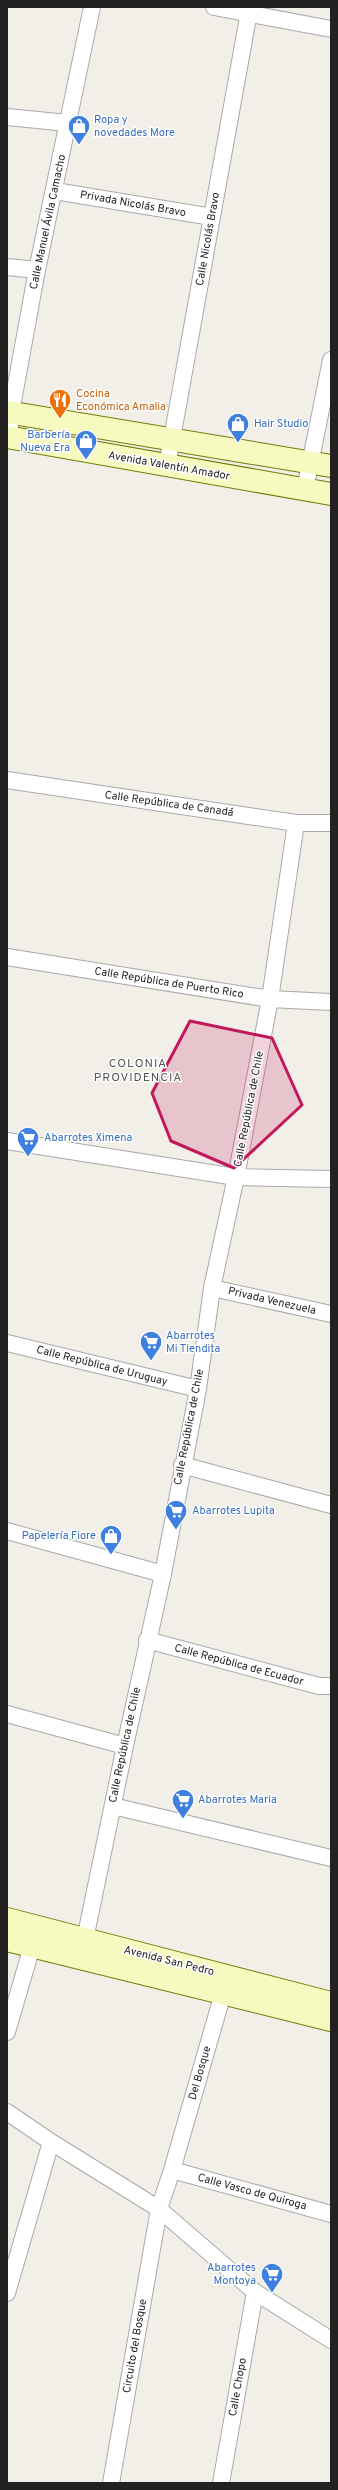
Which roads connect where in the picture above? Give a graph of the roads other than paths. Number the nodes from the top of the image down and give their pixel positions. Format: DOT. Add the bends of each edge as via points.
graph roads {
  1 [pos="92,7"];
  2 [pos="214,7"];
  3 [pos="249,12"];
  4 [pos="331,29"];
  5 [pos="7,117"];
  6 [pos="68,123"];
  7 [pos="55,191"];
  8 [pos="212,217"];
  9 [pos="7,267"];
  10 [pos="37,270"];
  11 [pos="331,360"];
  12 [pos="9,412"];
  13 [pos="8,437"];
  14 [pos="172,439"];
  15 [pos="321,464"];
  16 [pos="167,466"];
  17 [pos="305,489"];
  18 [pos="331,494"];
  19 [pos="7,780"];
  20 [pos="296,823"];
  21 [pos="331,824"];
  22 [pos="7,957"];
  23 [pos="270,999"];
  24 [pos="331,1002"];
  25 [pos="7,1140"];
  26 [pos="236,1177"];
  27 [pos="331,1179"];
  28 [pos="212,1288"];
  29 [pos="331,1314"];
  30 [pos="7,1343"];
  31 [pos="198,1389"];
  32 [pos="182,1465"];
  33 [pos="331,1505"];
  34 [pos="7,1531"];
  35 [pos="163,1574"];
  36 [pos="147,1640"];
  37 [pos="331,1686"];
  38 [pos="7,1714"];
  39 [pos="125,1746"];
  40 [pos="113,1806"];
  41 [pos="331,1858"];
  42 [pos="7,1919"];
  43 [pos="35,1937"];
  44 [pos="7,1940"];
  45 [pos="83,1949"];
  46 [pos="225,1984"];
  47 [pos="331,2003"];
  48 [pos="331,2020"];
  49 [pos="8,2028"];
  50 [pos="7,2112"];
  51 [pos="51,2142"];
  52 [pos="172,2170"];
  53 [pos="159,2209"];
  54 [pos="331,2214"];
  55 [pos="255,2292"];
  56 [pos="7,2293"];
  57 [pos="331,2340"];
  58 [pos="111,2483"];
  59 [pos="220,2483"];
  1 -- 6 [label="street, Calle Manuel Ávila Camacho"];
  2 -- 3 [label="street"];
  3 -- 4 [label="street"];
  3 -- 8 [label="street, Calle Nicolás Bravo"];
  5 -- 6 [label="street"];
  6 -- 7 [label="street, Calle Manuel Ávila Camacho"];
  7 -- 8 [label="street, Privada Nicolás Bravo"];
  7 -- 10 [label="street, Calle Manuel Ávila Camacho"];
  8 -- 14 [label="street, Calle Nicolás Bravo"];
  9 -- 10 [label="street"];
  10 -- 12 [label="street, Calle Manuel Ávila Camacho"];
  11 -- 15 [label="street"];
  12 -- 13 [label="street, Calle Manuel Ávila Camacho"];
  12 -- 14 [label="main road"];
  13 -- 16 [label="main road, Avenida Valentín Amador"];
  14 -- 15 [label="main road"];
  14 -- 16 [label="street, Calle Nicolás Bravo"];
  15 -- 17 [label="street"];
  16 -- 17 [label="main road, Avenida Valentín Amador"];
  17 -- 18 [label="main road, Avenida Valentín Amador"];
  19 -- 20 [label="street, Calle República de Canadá"];
  20 -- 21 [label="street, Calle República de Canadá"];
  20 -- 23 [label="street, Calle República de Chile"];
  22 -- 23 [label="street, Calle República de Puerto Rico"];
  23 -- 24 [label="street, Calle República de Puerto Rico"];
  23 -- 26 [label="street, Calle República de Chile"];
  25 -- 26 [label="street"];
  26 -- 27 [label="street"];
  26 -- 28 [label="street, Calle República de Chile"];
  28 -- 29 [label="street, Privada Venezuela"];
  28 -- 31 [label="street, Calle República de Chile"];
  30 -- 31 [label="street, Calle República de Uruguay"];
  31 -- 32 [label="street, Calle República de Chile"];
  32 -- 33 [label="street"];
  32 -- 35 [label="street, Calle República de Chile"];
  34 -- 35 [label="street"];
  35 -- 36 [label="street, Calle República de Chile"];
  36 -- 37 [label="street, Calle República de Ecuador" via="319,1686"];
  36 -- 39 [label="street, Calle República de Chile"];
  38 -- 39 [label="street"];
  39 -- 40 [label="street, Calle República de Chile"];
  40 -- 41 [label="street"];
  40 -- 45 [label="street, Calle República de Chile"];
  42 -- 43 [label="main road, Avenida San Pedro"];
  43 -- 44 [label="main road, Avenida San Pedro"];
  43 -- 45 [label="main road, Avenida San Pedro"];
  43 -- 49 [label="street"];
  45 -- 46 [label="main road, Avenida San Pedro"];
  46 -- 47 [label="main road, Avenida San Pedro"];
  46 -- 48 [label="main road, Avenida San Pedro"];
  46 -- 52 [label="street, Del Bosque"];
  50 -- 51 [label="street"];
  51 -- 53 [label="street"];
  51 -- 56 [label="street"];
  52 -- 53 [label="street, Circuito del Bosque"];
  52 -- 54 [label="street, Calle Vasco de Quiroga"];
  53 -- 55 [label="street"];
  53 -- 58 [label="street, Circuito del Bosque"];
  55 -- 57 [label="street"];
  55 -- 59 [label="street, Calle Chopo"];
}
